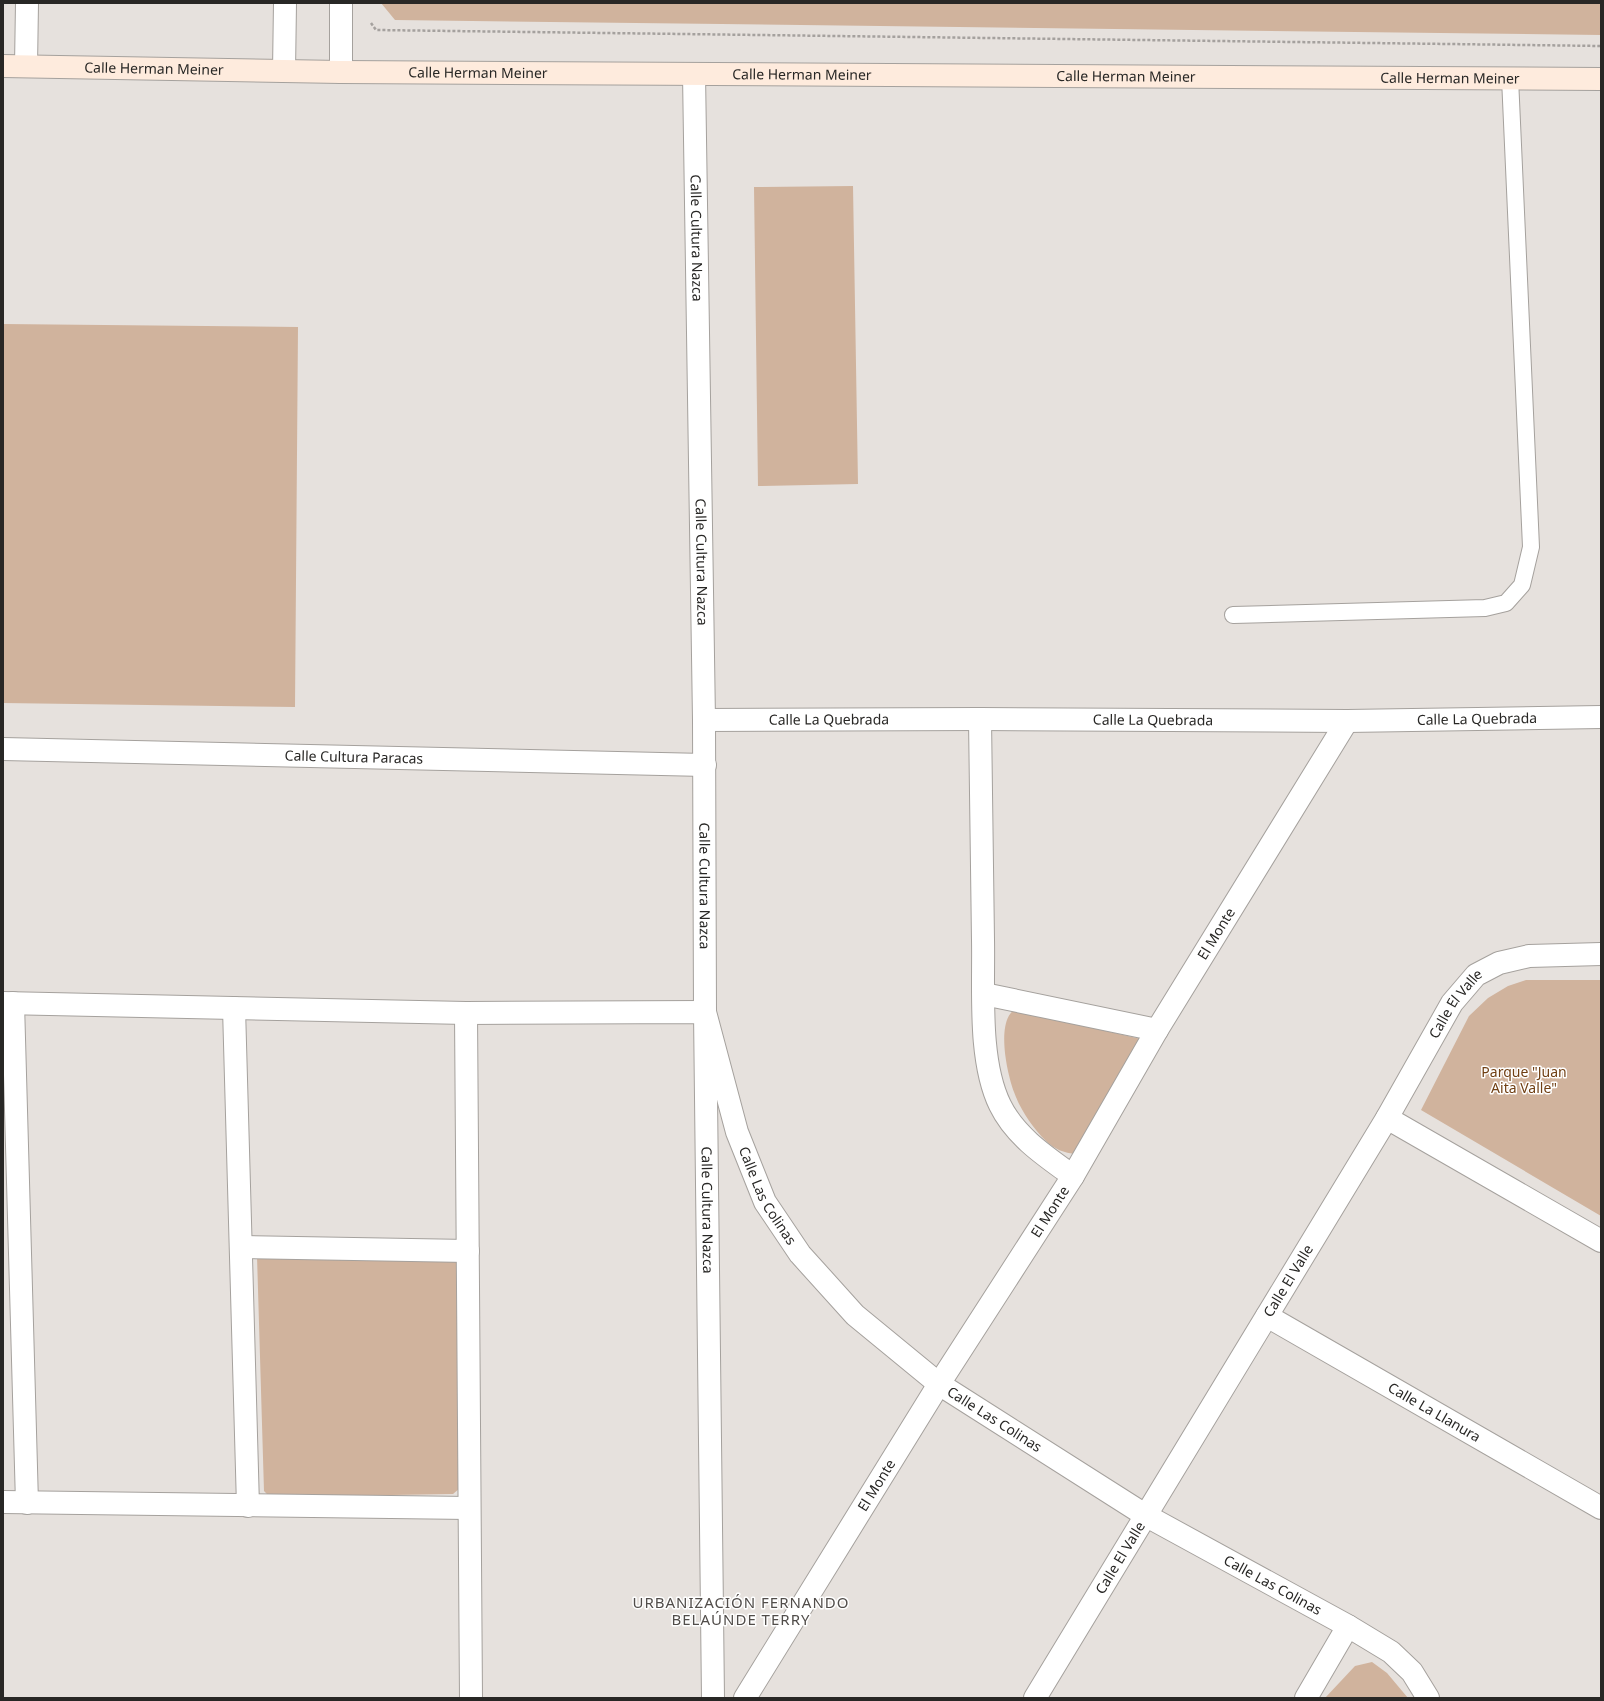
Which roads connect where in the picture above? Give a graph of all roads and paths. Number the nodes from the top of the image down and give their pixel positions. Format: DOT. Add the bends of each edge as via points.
graph roads {
  1 [pos="27,3"];
  2 [pos="285,3"];
  3 [pos="341,3"];
  4 [pos="368,19"];
  5 [pos="1601,46"];
  6 [pos="3,66"];
  7 [pos="26,66"];
  8 [pos="284,71"];
  9 [pos="341,72"];
  10 [pos="694,74"];
  11 [pos="1510,78"];
  12 [pos="1601,79"];
  13 [pos="1233,615"];
  14 [pos="1601,716"];
  15 [pos="980,718"];
  16 [pos="704,720"];
  17 [pos="1347,721"];
  18 [pos="3,749"];
  19 [pos="705,765"];
  20 [pos="1601,954"];
  21 [pos="984,994"];
  22 [pos="8,1003"];
  23 [pos="234,1008"];
  24 [pos="705,1012"];
  25 [pos="466,1014"];
  26 [pos="1157,1030"];
  27 [pos="1387,1118"];
  28 [pos="1073,1176"];
  29 [pos="1601,1241"];
  30 [pos="241,1247"];
  31 [pos="468,1251"];
  32 [pos="1267,1316"];
  33 [pos="939,1384"];
  34 [pos="3,1502"];
  35 [pos="27,1503"];
  36 [pos="248,1506"];
  37 [pos="469,1508"];
  38 [pos="1601,1508"];
  39 [pos="1145,1516"];
  40 [pos="1348,1626"];
  41 [pos="471,1698"];
  42 [pos="713,1698"];
  43 [pos="745,1698"];
  44 [pos="1035,1698"];
  45 [pos="1306,1698"];
  46 [pos="1428,1698"];
  1 -- 7 [label="street"];
  2 -- 8 [label="street"];
  3 -- 9 [label="street"];
  4 -- 5 [label="path" via="376,30"];
  6 -- 7 [label="street, Calle Herman Meiner"];
  7 -- 8 [label="street, Calle Herman Meiner"];
  8 -- 9 [label="street, Calle Herman Meiner"];
  9 -- 10 [label="street, Calle Herman Meiner"];
  10 -- 11 [label="street, Calle Herman Meiner"];
  10 -- 16 [label="street, Calle Cultura Nazca"];
  11 -- 12 [label="street, Calle Herman Meiner"];
  11 -- 13 [label="lane" via="1531,547 1522,585 1506,603 1484,608"];
  14 -- 17 [label="street, Calle La Quebrada"];
  15 -- 16 [label="street, Calle La Quebrada"];
  15 -- 17 [label="street, Calle La Quebrada"];
  15 -- 21 [label="street"];
  16 -- 19 [label="street, Calle Cultura Nazca"];
  17 -- 26 [label="street, El Monte"];
  18 -- 19 [label="street, Calle Cultura Paracas"];
  19 -- 24 [label="street, Calle Cultura Nazca"];
  20 -- 27 [label="street, Calle El Valle" via="1529,956 1499,963 1476,975 1452,1003"];
  21 -- 26 [label="street"];
  21 -- 28 [label="street" via="986,1056 999,1103 1018,1131"];
  22 -- 23 [label="street"];
  22 -- 35 [label="street"];
  23 -- 25 [label="street"];
  23 -- 30 [label="street"];
  24 -- 25 [label="street"];
  24 -- 33 [label="street, Calle Las Colinas" via="737,1132 765,1202 800,1254 855,1315"];
  24 -- 42 [label="street, Calle Cultura Nazca"];
  25 -- 31 [label="street"];
  26 -- 28 [label="street, El Monte"];
  27 -- 29 [label="street"];
  27 -- 32 [label="street, Calle El Valle"];
  28 -- 33 [label="street, El Monte"];
  30 -- 31 [label="street"];
  30 -- 36 [label="street"];
  31 -- 37 [label="street"];
  32 -- 38 [label="street, Calle La Llanura"];
  32 -- 39 [label="street, Calle El Valle"];
  33 -- 39 [label="street, Calle Las Colinas"];
  33 -- 43 [label="street, El Monte"];
  34 -- 35 [label="street"];
  35 -- 36 [label="street"];
  36 -- 37 [label="street"];
  37 -- 41 [label="street"];
  39 -- 40 [label="street, Calle Las Colinas"];
  39 -- 44 [label="street, Calle El Valle"];
  40 -- 45 [label="street"];
  40 -- 46 [label="street, Calle Las Colinas" via="1391,1652 1412,1672"];
}
